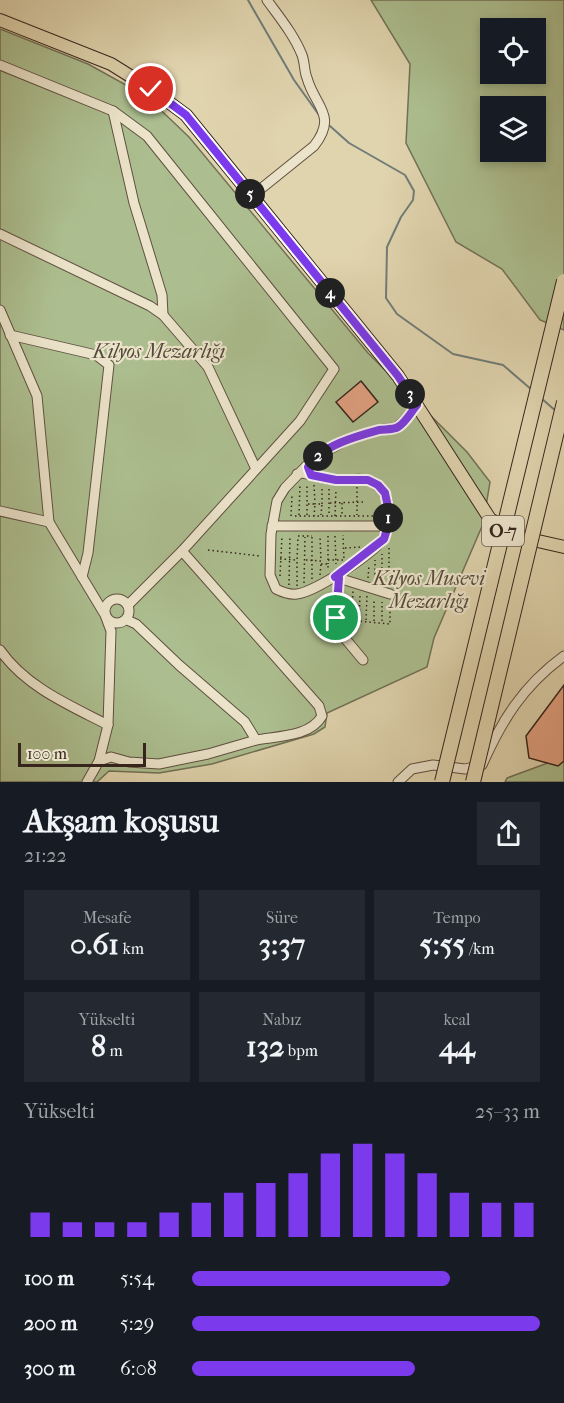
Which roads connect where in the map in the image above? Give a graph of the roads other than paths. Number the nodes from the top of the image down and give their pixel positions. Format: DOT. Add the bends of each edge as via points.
graph roads {
  1 [pos="267,0"];
  2 [pos="0,20"];
  3 [pos="0,65"];
  4 [pos="113,111"];
  5 [pos="252,196"];
  6 [pos="0,234"];
  7 [pos="564,280"];
  8 [pos="0,310"];
  9 [pos="163,315"];
  10 [pos="10,335"];
  11 [pos="564,402"];
  12 [pos="417,405"];
  13 [pos="313,459"];
  14 [pos="256,469"];
  15 [pos="297,476"];
  16 [pos="313,479"];
  17 [pos="0,511"];
  18 [pos="388,521"];
  19 [pos="49,522"];
  20 [pos="272,526"];
  21 [pos="564,547"];
  22 [pos="182,551"];
  23 [pos="82,577"];
  24 [pos="314,585"];
  25 [pos="390,594"];
  26 [pos="128,605"];
  27 [pos="105,615"];
  28 [pos="127,620"];
  29 [pos="0,650"];
  30 [pos="564,656"];
  31 [pos="363,660"];
  32 [pos="108,726"];
  33 [pos="256,740"];
  34 [pos="99,761"];
  35 [pos="87,782"];
  36 [pos="398,782"];
  37 [pos="442,782"];
  38 [pos="473,782"];
  1 -- 5 [label="street" via="294,37 307,79 326,115 322,135 314,146"];
  2 -- 5 [label="main road" via="111,64 151,89 186,115"];
  3 -- 4 [label="street"];
  4 -- 9 [label="street" via="134,203 162,295"];
  4 -- 14 [label="street" via="147,136 334,369 300,421"];
  5 -- 12 [label="main road" via="398,376"];
  6 -- 9 [label="street"];
  7 -- 37 [label="highway, O-7, bridge"];
  8 -- 10 [label="street"];
  9 -- 14 [label="street" via="208,367"];
  10 -- 19 [label="street" via="37,396"];
  10 -- 23 [label="street" via="96,355 109,365"];
  11 -- 38 [label="highway, O-7, bridge"];
  12 -- 13 [label="street" via="396,428 346,440"];
  12 -- 21 [label="main road" via="490,519 520,537"];
  13 -- 15 [label="street"];
  13 -- 16 [label="street" via="308,467"];
  14 -- 22 [label="street"];
  15 -- 16 [label="street"];
  15 -- 20 [label="street" via="277,501"];
  16 -- 18 [label="street" via="373,482 385,493"];
  17 -- 19 [label="street"];
  18 -- 20 [label="street"];
  18 -- 24 [label="street" via="384,539"];
  19 -- 23 [label="street"];
  20 -- 24 [label="street" via="270,575 276,589"];
  22 -- 26 [label="street"];
  22 -- 33 [label="street" via="319,706 322,716 308,730"];
  23 -- 27 [label="street"];
  24 -- 25 [label="street" via="354,583"];
  24 -- 31 [label="street" via="336,618 338,630"];
  26 -- 27 [label="street" via="120,599 112,600"];
  26 -- 28 [label="street"];
  27 -- 28 [label="street" via="114,624"];
  27 -- 32 [label="street" via="111,631"];
  28 -- 33 [label="street" via="245,722"];
  29 -- 32 [label="street" via="46,693"];
  30 -- 36 [label="street" via="527,689 507,715 482,765 465,769 433,765 412,769"];
  32 -- 34 [label="street"];
  33 -- 34 [label="street" via="159,764 111,757"];
  34 -- 35 [label="street"];
}
